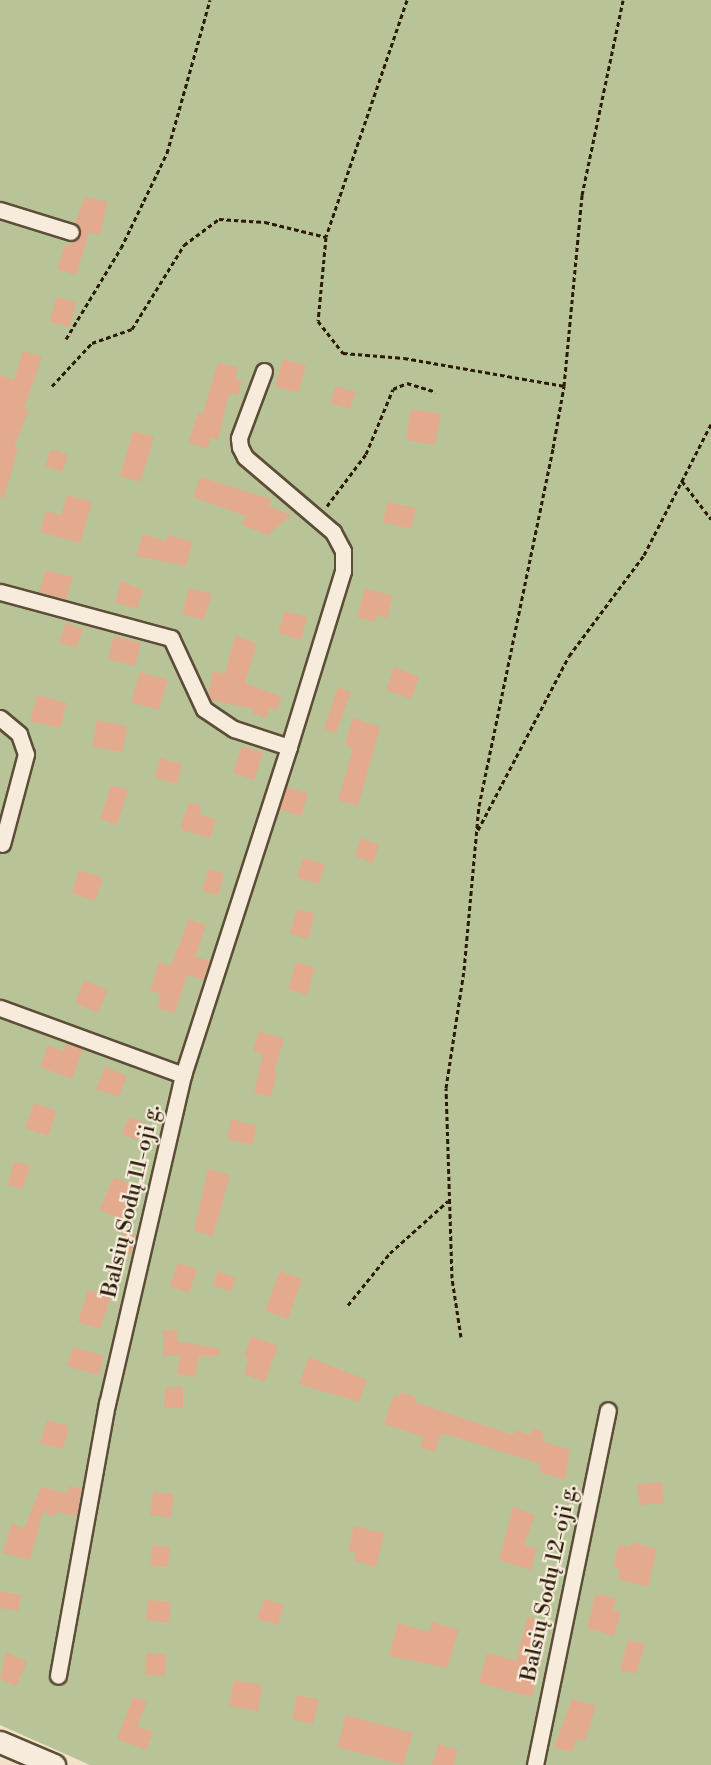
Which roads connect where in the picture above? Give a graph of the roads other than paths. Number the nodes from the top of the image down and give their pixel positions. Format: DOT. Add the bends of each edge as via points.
graph roads {
  1 [pos="0,210"];
  2 [pos="71,232"];
  3 [pos="264,371"];
  4 [pos="0,592"];
  5 [pos="0,718"];
  6 [pos="289,747"];
  7 [pos="2,844"];
  8 [pos="0,1008"];
  9 [pos="183,1075"];
  10 [pos="608,1410"];
  11 [pos="58,1676"];
  12 [pos="0,1742"];
  13 [pos="54,1765"];
  14 [pos="535,1765"];
  1 -- 2 [label="street"];
  3 -- 6 [label="street, Balsių Sodų 11-oji g." via="239,438 240,447 245,457 333,532 343,551 343,571"];
  4 -- 6 [label="street" via="171,638 204,709 234,729"];
  5 -- 7 [label="street" via="19,734 26,754"];
  6 -- 9 [label="street, Balsių Sodų 11-oji g."];
  8 -- 9 [label="street"];
  9 -- 11 [label="street, Balsių Sodų 11-oji g." via="107,1403"];
  10 -- 14 [label="street, Balsių Sodų 12-oji g."];
  12 -- 13 [label="main road"];
}
